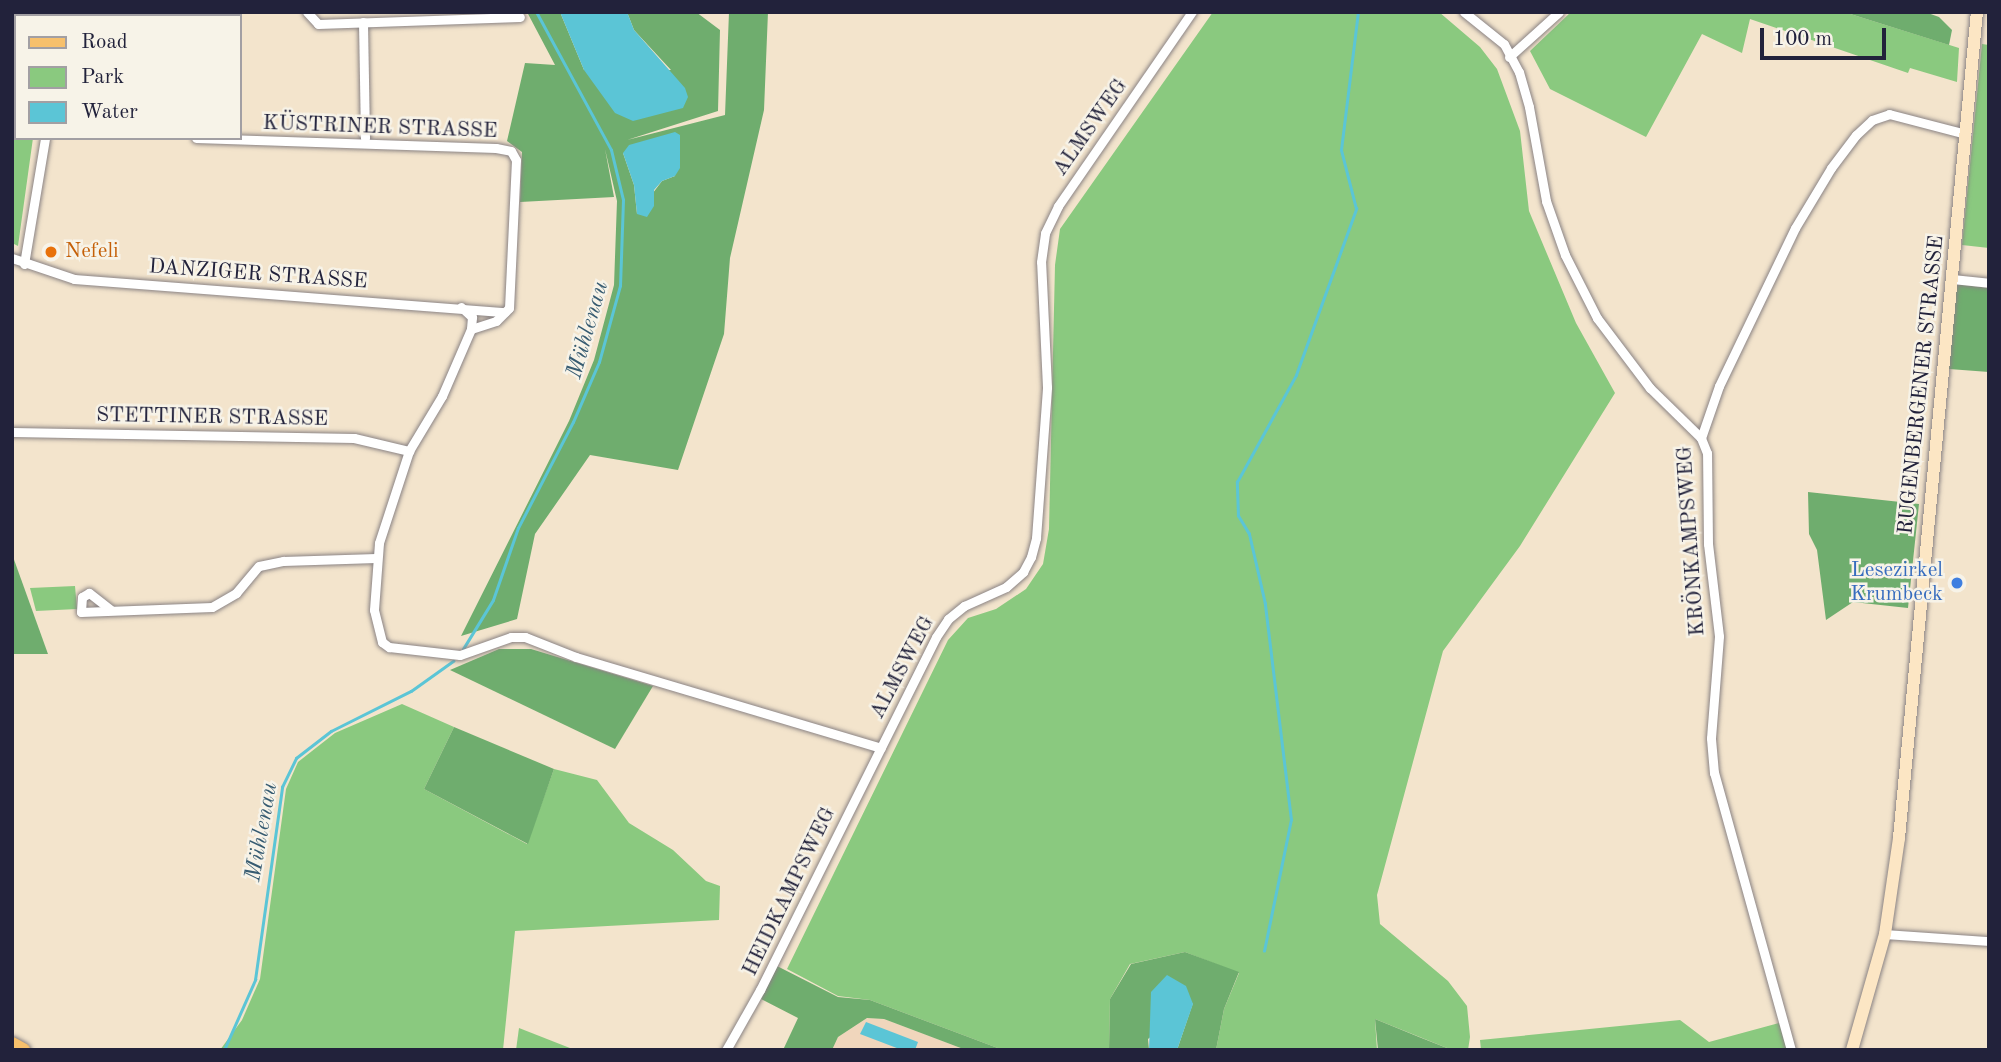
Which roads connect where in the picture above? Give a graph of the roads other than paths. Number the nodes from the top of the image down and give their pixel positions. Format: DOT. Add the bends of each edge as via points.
graph roads {
  1 [pos="307,12"];
  2 [pos="1192,12"];
  3 [pos="1464,12"];
  4 [pos="1559,12"];
  5 [pos="1977,12"];
  6 [pos="449,15"];
  7 [pos="520,18"];
  8 [pos="363,22"];
  9 [pos="1509,57"];
  10 [pos="1966,134"];
  11 [pos="365,138"];
  12 [pos="45,140"];
  13 [pos="242,140"];
  14 [pos="12,258"];
  15 [pos="24,264"];
  16 [pos="1952,279"];
  17 [pos="1989,283"];
  18 [pos="461,307"];
  19 [pos="505,312"];
  20 [pos="471,329"];
  21 [pos="12,432"];
  22 [pos="1701,438"];
  23 [pos="409,451"];
  24 [pos="376,558"];
  25 [pos="111,610"];
  26 [pos="881,748"];
  27 [pos="1885,934"];
  28 [pos="1989,941"];
  29 [pos="12,1044"];
  30 [pos="23,1050"];
  31 [pos="726,1050"];
  32 [pos="1791,1050"];
  33 [pos="1852,1050"];
  1 -- 8 [label="street" via="318,24"];
  2 -- 26 [label="street, ALMSWEG" via="1058,206 1045,233 1041,261 1047,387 1031,557 1006,587 964,606 948,619"];
  3 -- 9 [label="street" via="1504,44"];
  4 -- 9 [label="street"];
  5 -- 10 [label="main road, RUGENBERGENER STRASSE"];
  6 -- 7 [label="street"];
  6 -- 8 [label="street"];
  8 -- 11 [label="street"];
  9 -- 22 [label="street" via="1520,72 1530,107 1546,201 1565,255 1597,317 1650,388"];
  10 -- 16 [label="main road, RUGENBERGENER STRASSE"];
  10 -- 22 [label="street, KRÖNKAMPSWEG" via="1889,114 1872,120 1856,135 1795,228 1719,386"];
  12 -- 15 [label="street"];
  13 -- 19 [label="street, KÜSTRINER STRASSE" via="511,151 516,160 510,301"];
  14 -- 15 [label="street, DANZIGER STRASSE"];
  15 -- 18 [label="street, DANZIGER STRASSE" via="107,282"];
  16 -- 17 [label="street"];
  16 -- 27 [label="main road, RUGENBERGENER STRASSE" via="1899,838"];
  18 -- 19 [label="street, DANZIGER STRASSE"];
  18 -- 20 [label="street" via="472,317"];
  19 -- 20 [label="street" via="496,321"];
  20 -- 23 [label="street" via="442,396"];
  21 -- 23 [label="street, STETTINER STRASSE" via="354,438"];
  22 -- 32 [label="street, KRÖNKAMPSWEG" via="1707,453 1708,544 1719,636 1711,738 1714,773"];
  23 -- 24 [label="street"];
  24 -- 25 [label="street" via="259,566 236,593 212,607"];
  24 -- 26 [label="street, ALMSWEG" via="376,621 382,642 389,647 460,655 511,637 525,637 576,657"];
  26 -- 31 [label="street, HEIDKAMPSWEG"];
  27 -- 28 [label="street"];
  27 -- 33 [label="main road, RUGENBERGENER STRASSE"];
  29 -- 30 [label="main road"];
}
